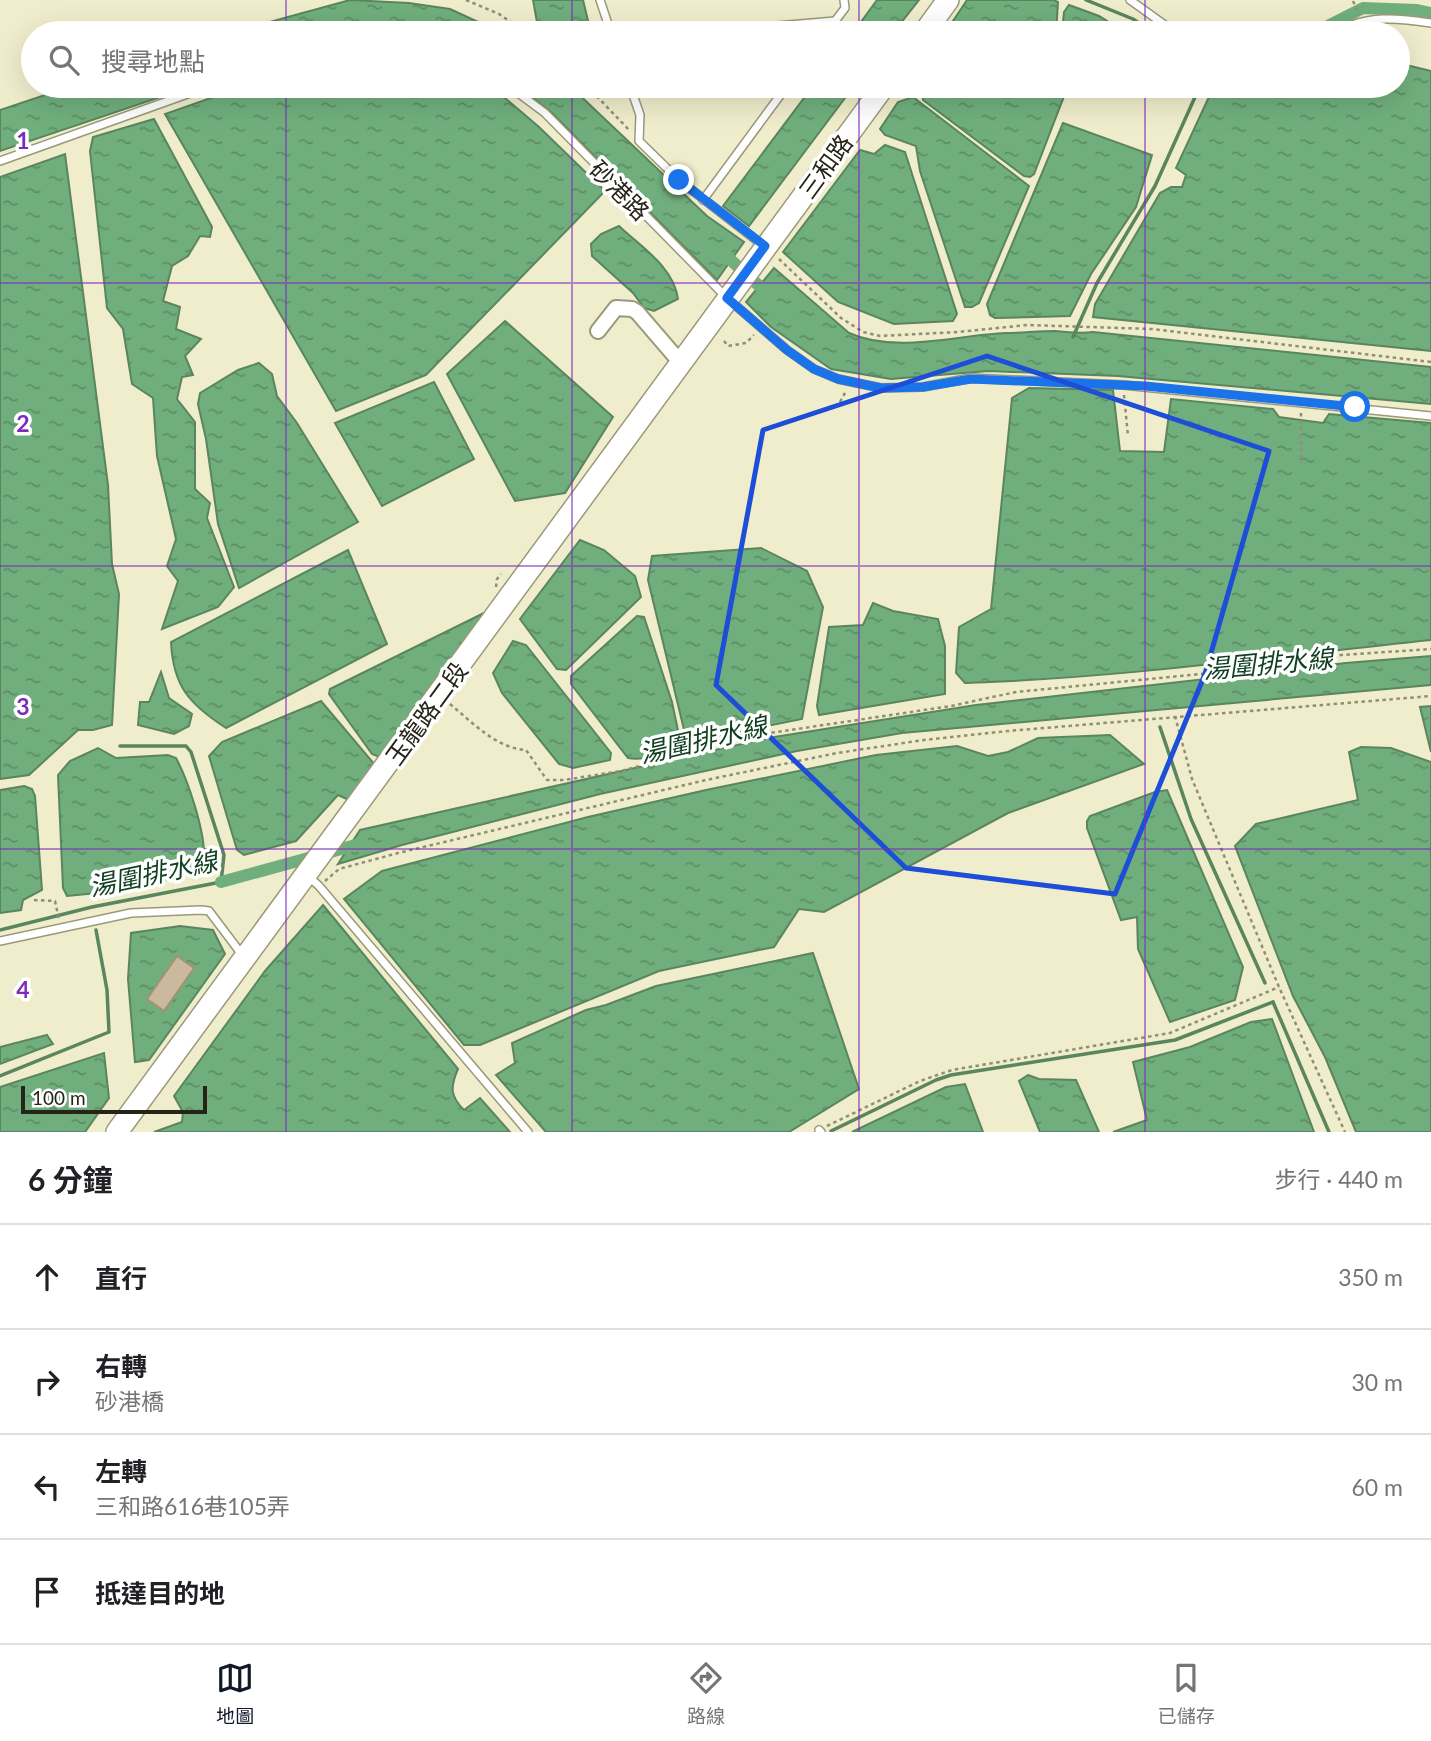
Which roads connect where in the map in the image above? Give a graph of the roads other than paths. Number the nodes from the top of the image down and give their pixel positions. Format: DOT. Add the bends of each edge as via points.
graph roads {
  1 [pos="600,0"];
  2 [pos="844,0"];
  3 [pos="948,0"];
  4 [pos="1130,0"];
  5 [pos="607,21"];
  6 [pos="835,21"];
  7 [pos="932,21"];
  8 [pos="1159,21"];
  9 [pos="1360,21"];
  10 [pos="1431,23"];
  11 [pos="176,98"];
  12 [pos="525,98"];
  13 [pos="634,98"];
  14 [pos="778,98"];
  15 [pos="875,98"];
  16 [pos="0,161"];
  17 [pos="703,200"];
  18 [pos="765,246"];
  19 [pos="729,295"];
  20 [pos="598,331"];
  21 [pos="680,362"];
  22 [pos="1431,416"];
  23 [pos="313,880"];
  24 [pos="0,941"];
  25 [pos="245,958"];
  26 [pos="117,1132"];
  27 [pos="528,1132"];
  1 -- 5 [label="lane"];
  2 -- 6 [label="lane" via="845,8"];
  3 -- 7 [label="main road"];
  4 -- 8 [label="lane"];
  9 -- 10 [label="lane" via="1395,18"];
  11 -- 16 [label="lane"];
  12 -- 19 [label="lane, 砂港路"];
  13 -- 17 [label="lane" via="640,115 639,141"];
  14 -- 17 [label="lane"];
  15 -- 18 [label="main road, 三和路"];
  17 -- 18 [label="lane"];
  18 -- 19 [label="main road, 三和路"];
  19 -- 21 [label="main road, 玉龍路二段"];
  19 -- 22 [label="lane, 砂港路" via="760,327 814,369 881,388 971,379 1123,385"];
  20 -- 21 [label="street" via="616,308 632,309"];
  21 -- 23 [label="main road, 玉龍路二段" via="351,814"];
  23 -- 25 [label="main road, 玉龍路二段"];
  23 -- 27 [label="lane"];
  24 -- 25 [label="lane" via="131,913 201,910 209,911"];
  25 -- 26 [label="main road, 玉龍路二段"];
}
